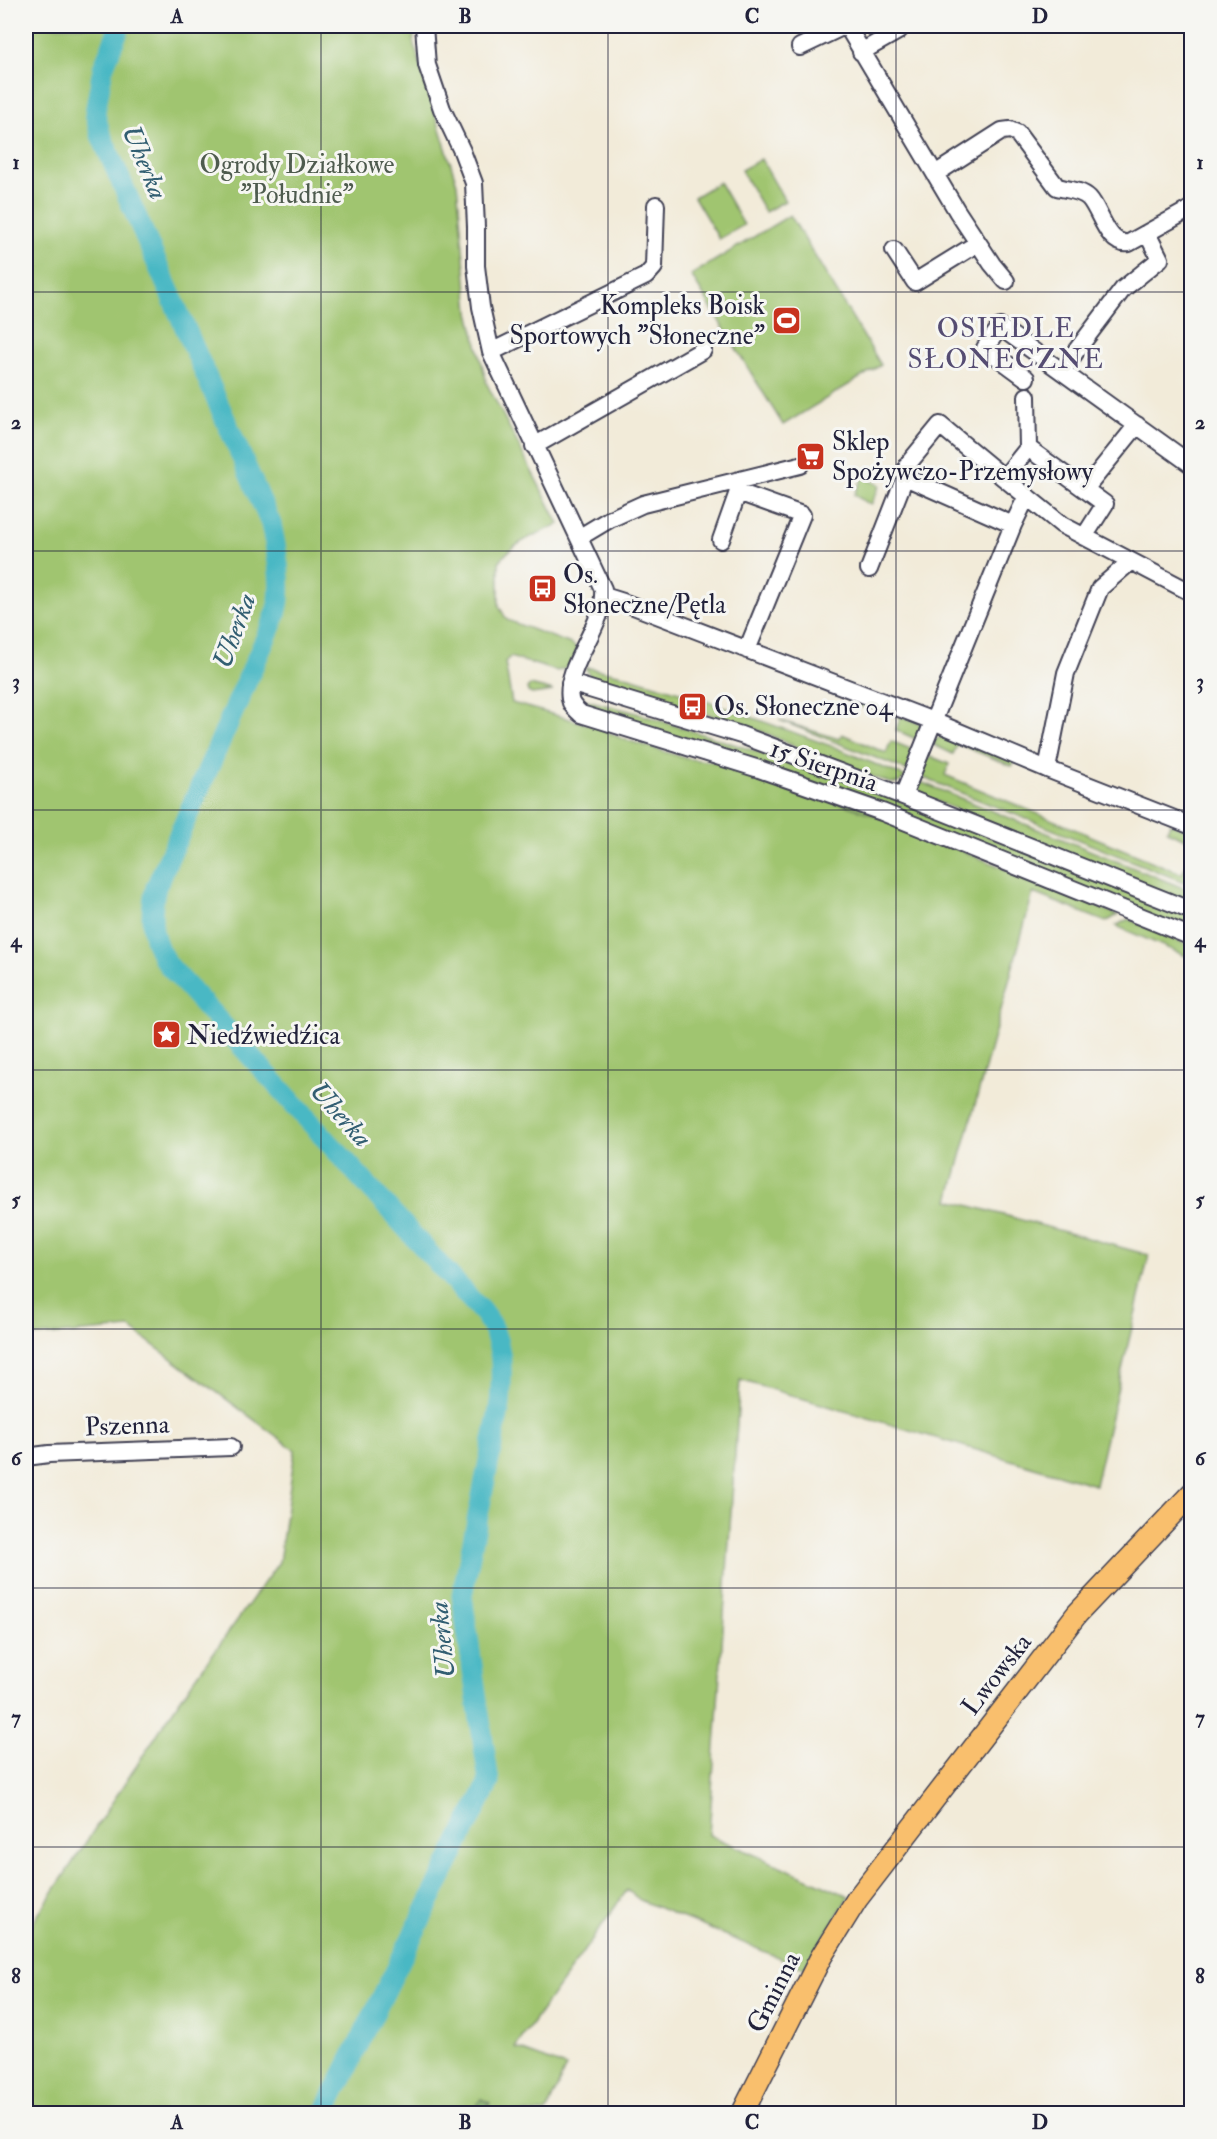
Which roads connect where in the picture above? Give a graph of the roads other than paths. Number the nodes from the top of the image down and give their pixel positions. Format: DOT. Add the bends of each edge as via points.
graph roads {
  1 [pos="423,26"];
  2 [pos="845,26"];
  3 [pos="903,26"];
  4 [pos="800,47"];
  5 [pos="861,52"];
  6 [pos="935,174"];
  7 [pos="656,205"];
  8 [pos="1191,208"];
  9 [pos="1147,233"];
  10 [pos="978,243"];
  11 [pos="894,250"];
  12 [pos="1006,281"];
  13 [pos="703,350"];
  14 [pos="491,352"];
  15 [pos="1063,371"];
  16 [pos="1026,378"];
  17 [pos="1027,396"];
  18 [pos="1137,425"];
  19 [pos="534,446"];
  20 [pos="1028,448"];
  21 [pos="800,465"];
  22 [pos="1191,465"];
  23 [pos="905,477"];
  24 [pos="1004,478"];
  25 [pos="736,487"];
  26 [pos="1086,488"];
  27 [pos="1027,496"];
  28 [pos="1013,525"];
  29 [pos="580,537"];
  30 [pos="1084,537"];
  31 [pos="720,540"];
  32 [pos="1130,562"];
  33 [pos="869,569"];
  34 [pos="1191,593"];
  35 [pos="604,596"];
  36 [pos="747,650"];
  37 [pos="570,683"];
  38 [pos="933,721"];
  39 [pos="1047,769"];
  40 [pos="903,796"];
  41 [pos="1191,826"];
  42 [pos="1191,911"];
  43 [pos="1191,937"];
  44 [pos="231,1447"];
  45 [pos="26,1457"];
  46 [pos="1191,1493"];
  47 [pos="857,1899"];
  48 [pos="742,2114"];
  1 -- 14 [label="street" via="427,65 474,183 476,266"];
  2 -- 4 [label="street"];
  2 -- 5 [label="street"];
  3 -- 5 [label="street"];
  5 -- 6 [label="street"];
  6 -- 9 [label="street" via="1002,131 1010,130 1017,133 1057,187 1089,198 1115,240 1125,244"];
  6 -- 10 [label="street"];
  7 -- 14 [label="street" via="654,267 646,276"];
  8 -- 9 [label="street"];
  9 -- 15 [label="street" via="1160,259 1123,289"];
  10 -- 11 [label="street" via="915,282"];
  10 -- 12 [label="street"];
  13 -- 19 [label="street"];
  14 -- 19 [label="street"];
  15 -- 16 [label="street" via="1000,327 985,348"];
  15 -- 18 [label="street"];
  17 -- 20 [label="street"];
  18 -- 22 [label="street"];
  18 -- 26 [label="street"];
  19 -- 29 [label="street"];
  20 -- 24 [label="street"];
  20 -- 26 [label="street"];
  21 -- 25 [label="street"];
  23 -- 24 [label="street" via="908,464 940,425"];
  23 -- 28 [label="street"];
  23 -- 33 [label="street"];
  24 -- 27 [label="street"];
  25 -- 29 [label="street" via="643,504"];
  25 -- 31 [label="street"];
  25 -- 36 [label="street" via="802,515"];
  26 -- 30 [label="street" via="1105,504"];
  27 -- 28 [label="street"];
  27 -- 30 [label="street" via="1062,525"];
  28 -- 38 [label="street"];
  29 -- 35 [label="street"];
  30 -- 32 [label="street"];
  32 -- 34 [label="street"];
  32 -- 39 [label="street" via="1100,588 1070,662"];
  35 -- 36 [label="street" via="682,632"];
  35 -- 37 [label="street"];
  36 -- 38 [label="street" via="850,696"];
  37 -- 40 [label="street, 15 Sierpnia" via="741,735"];
  37 -- 43 [label="street, 15 Sierpnia" via="572,706 581,714 882,812"];
  38 -- 39 [label="street"];
  38 -- 40 [label="street"];
  39 -- 41 [label="street"];
  40 -- 42 [label="street, 15 Sierpnia"];
  44 -- 45 [label="street, Pszenna"];
  46 -- 47 [label="main road, Lwowska" via="1077,1614"];
  47 -- 48 [label="main road, Gminna" via="821,1957"];
}
